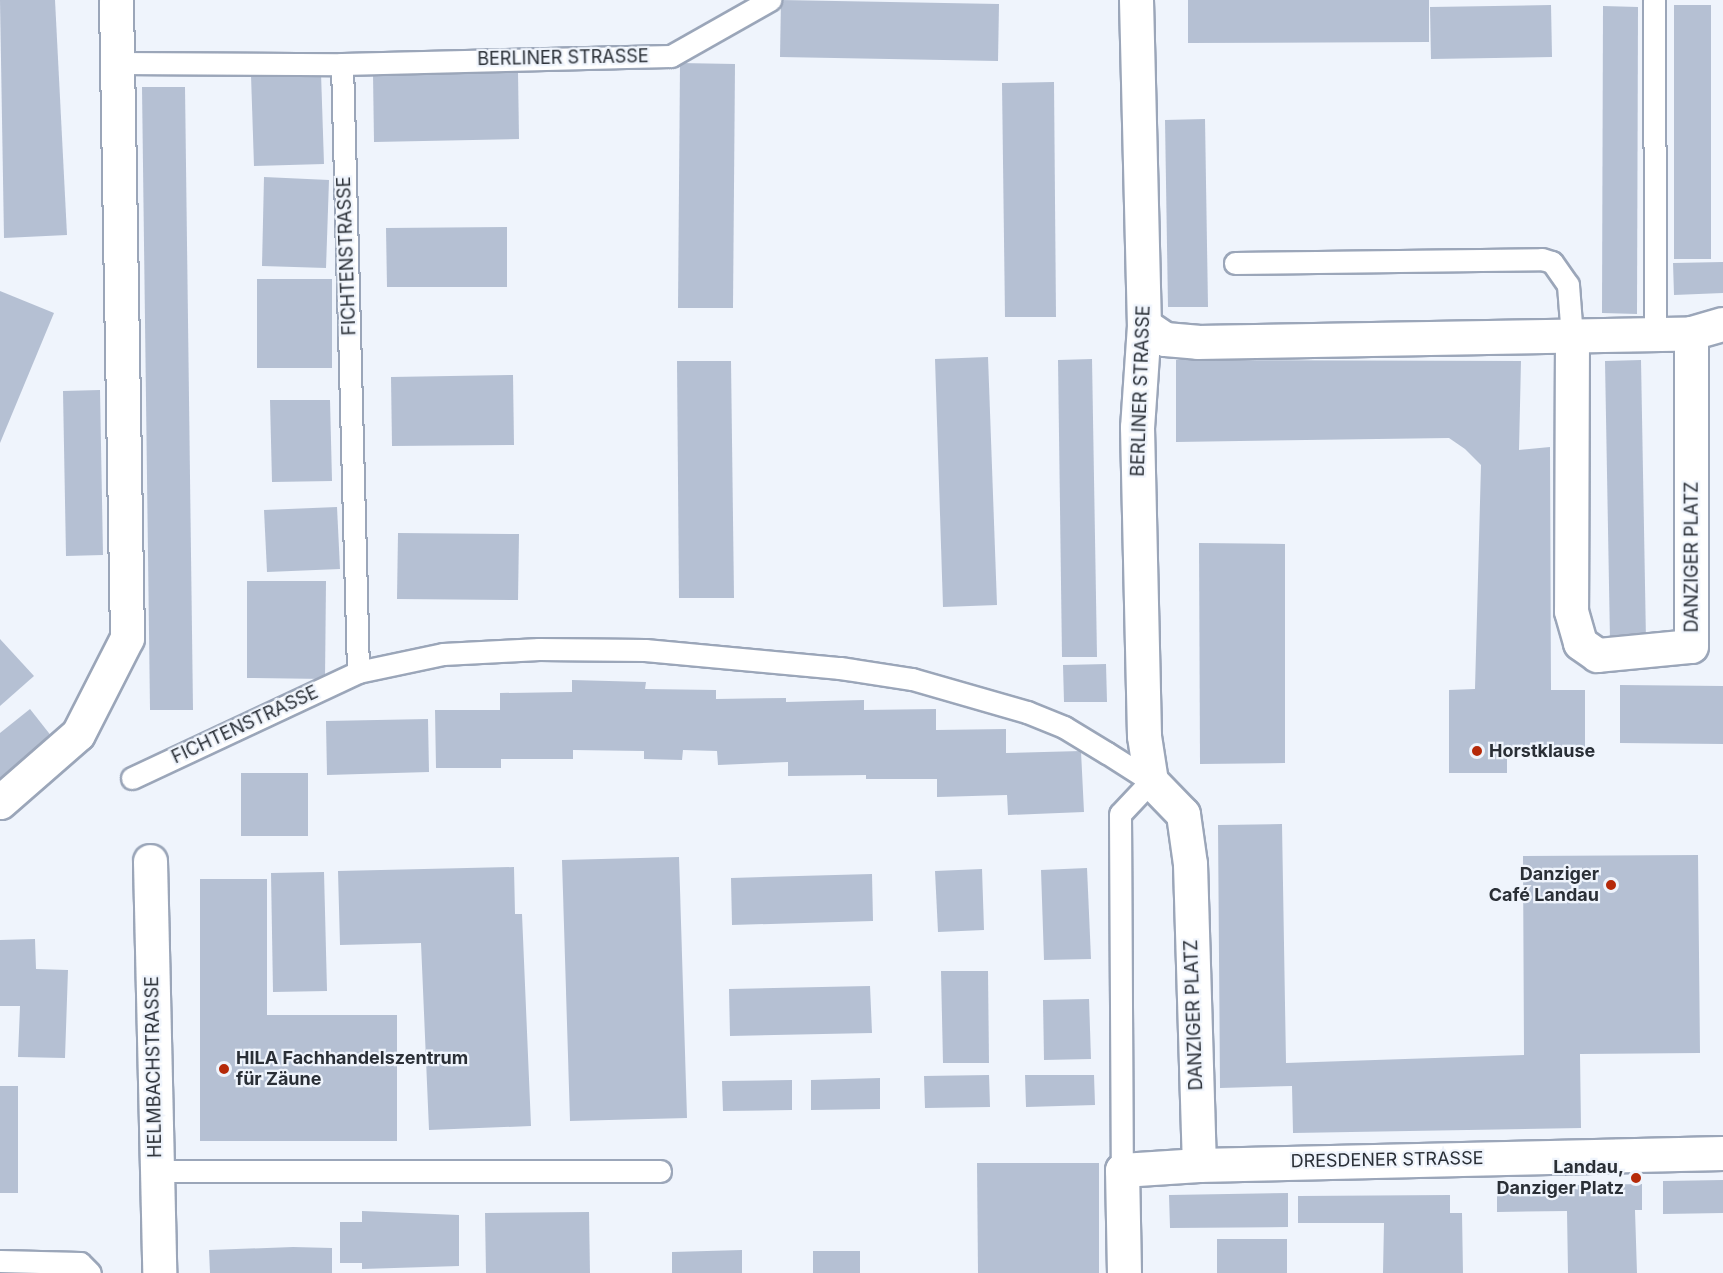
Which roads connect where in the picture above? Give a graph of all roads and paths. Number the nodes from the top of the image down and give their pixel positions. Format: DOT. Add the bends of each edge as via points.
graph roads {
  1 [pos="116,0"];
  2 [pos="770,0"];
  3 [pos="1136,0"];
  4 [pos="1654,0"];
  5 [pos="117,63"];
  6 [pos="342,64"];
  7 [pos="1235,263"];
  8 [pos="1723,324"];
  9 [pos="1144,325"];
  10 [pos="1691,333"];
  11 [pos="1655,334"];
  12 [pos="1572,337"];
  13 [pos="358,672"];
  14 [pos="132,778"];
  15 [pos="1151,781"];
  16 [pos="0,802"];
  17 [pos="150,861"];
  18 [pos="1723,1153"];
  19 [pos="1199,1165"];
  20 [pos="1122,1170"];
  21 [pos="157,1171"];
  22 [pos="660,1171"];
  23 [pos="0,1261"];
  24 [pos="21,1267"];
  25 [pos="90,1273"];
  26 [pos="159,1273"];
  27 [pos="1124,1273"];
  1 -- 5 [label="street"];
  2 -- 6 [label="lane, BERLINER STRASSE" via="671,56"];
  3 -- 9 [label="street, BERLINER STRASSE"];
  4 -- 11 [label="lane"];
  5 -- 6 [label="lane"];
  5 -- 16 [label="street" via="126,638 78,734"];
  6 -- 13 [label="lane, FICHTENSTRASSE"];
  7 -- 12 [label="lane" via="1542,258 1552,262 1568,285"];
  8 -- 10 [label="street"];
  9 -- 12 [label="street" via="1165,339 1197,342"];
  9 -- 15 [label="street, BERLINER STRASSE" via="1138,380 1138,480 1144,736"];
  10 -- 11 [label="street"];
  10 -- 12 [label="street, DANZIGER PLATZ" via="1691,646 1597,655 1580,642 1571,611"];
  11 -- 12 [label="street"];
  13 -- 14 [label="lane, FICHTENSTRASSE"];
  13 -- 15 [label="lane, FICHTENSTRASSE" via="443,654 539,649 645,650 912,679 1027,712 1064,727"];
  15 -- 19 [label="street, DANZIGER PLATZ" via="1183,814 1190,864"];
  15 -- 20 [label="lane" via="1120,814"];
  17 -- 21 [label="street, HELMBACHSTRASSE"];
  18 -- 19 [label="street, DRESDENER STRASSE"];
  19 -- 20 [label="street, DRESDENER STRASSE"];
  20 -- 27 [label="street"];
  21 -- 22 [label="lane"];
  21 -- 26 [label="street, HELMBACHSTRASSE"];
  23 -- 24 [label="lane"];
  24 -- 25 [label="lane" via="80,1263"];
}
